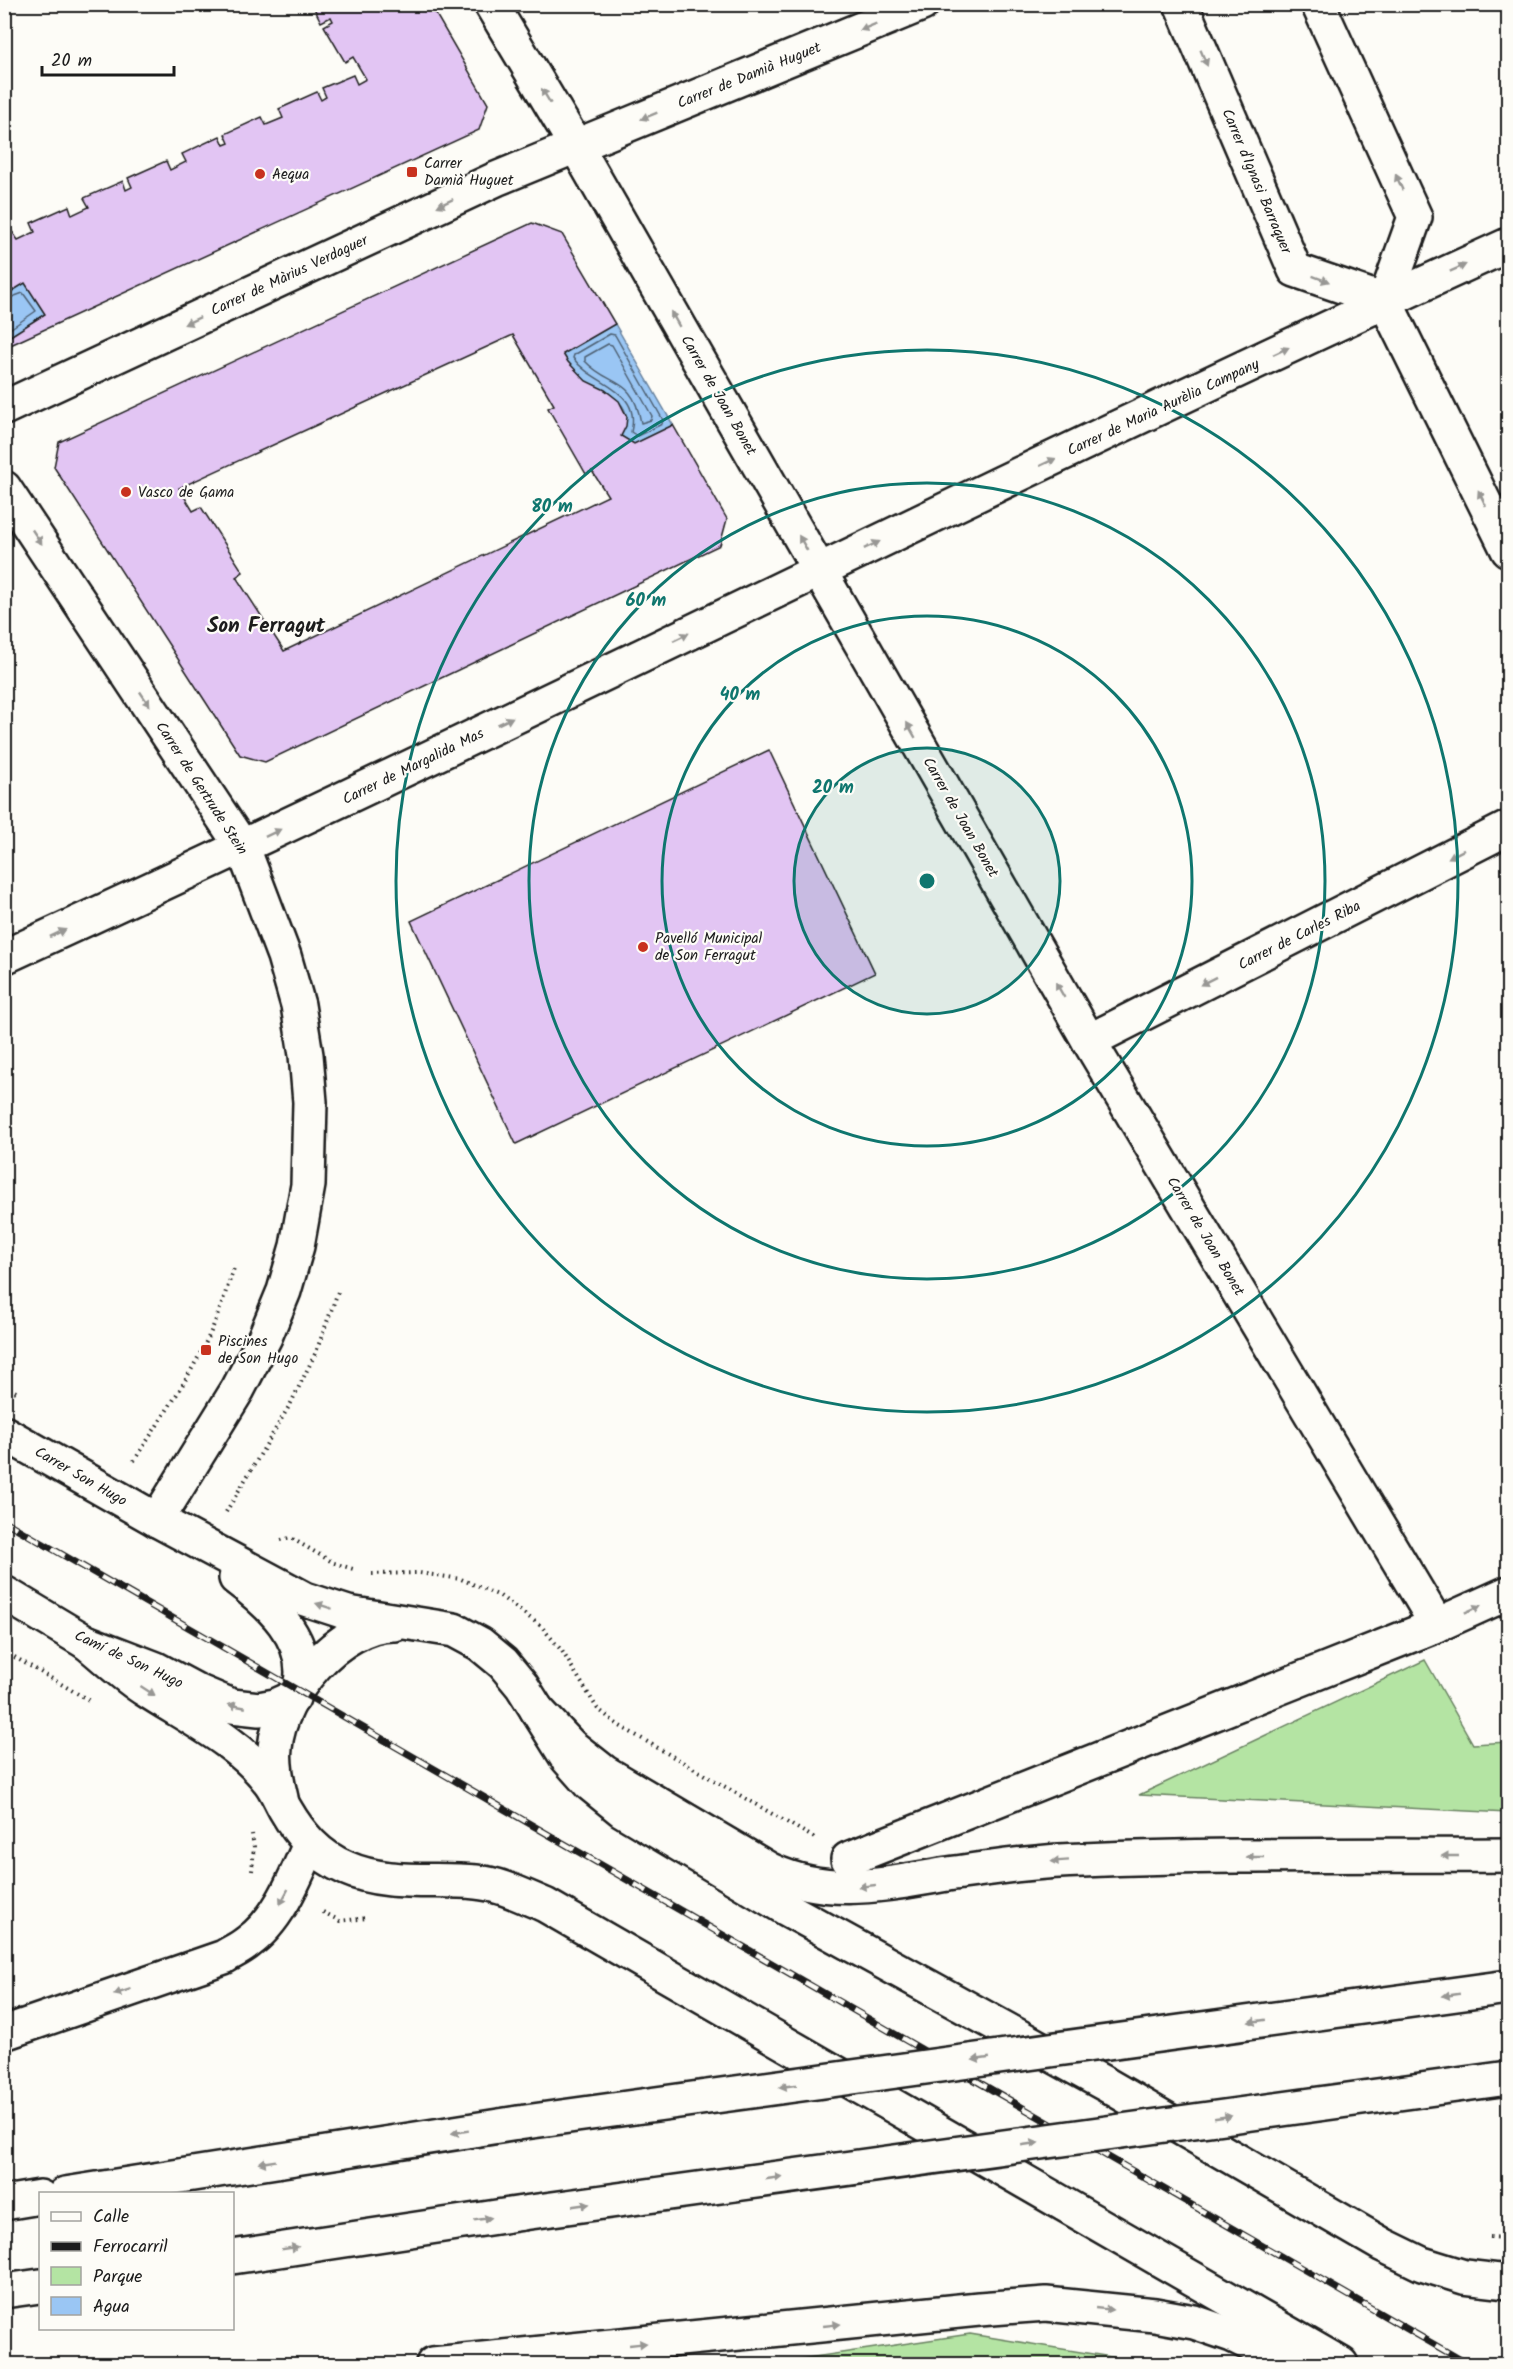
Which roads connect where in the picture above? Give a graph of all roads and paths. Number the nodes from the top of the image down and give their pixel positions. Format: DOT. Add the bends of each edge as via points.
graph roads {
  1 [pos="491,4"];
  2 [pos="922,4"];
  3 [pos="1181,4"];
  4 [pos="1318,4"];
  5 [pos="576,146"];
  6 [pos="1509,245"];
  7 [pos="1385,302"];
  8 [pos="4,408"];
  9 [pos="4,488"];
  10 [pos="1509,550"];
  11 [pos="819,571"];
  12 [pos="1509,828"];
  13 [pos="243,848"];
  14 [pos="4,957"];
  15 [pos="1089,1041"];
  16 [pos="234,1268"];
  17 [pos="339,1289"];
  18 [pos="4,1433"];
  19 [pos="134,1461"];
  20 [pos="224,1515"];
  21 [pos="157,1520"];
  22 [pos="4,1593"];
  23 [pos="1509,1593"];
  24 [pos="423,1624"];
  25 [pos="1437,1625"];
  26 [pos="86,1642"];
  27 [pos="4,1651"];
  28 [pos="297,1690"];
  29 [pos="95,1705"];
  30 [pos="537,1710"];
  31 [pos="283,1806"];
  32 [pos="251,1829"];
  33 [pos="310,1844"];
  34 [pos="1509,1855"];
  35 [pos="848,1859"];
  36 [pos="287,1892"];
  37 [pos="375,1917"];
  38 [pos="1509,1987"];
  39 [pos="4,2033"];
  40 [pos="1509,2078"];
  41 [pos="71,2192"];
  42 [pos="39,2197"];
  43 [pos="4,2203"];
  44 [pos="234,2257"];
  45 [pos="1509,2282"];
  46 [pos="39,2286"];
  47 [pos="4,2291"];
  48 [pos="433,2364"];
  49 [pos="1291,2364"];
  50 [pos="1341,2364"];
  5 -- 1 [label="main road, Carrer de Joan Bonet, one-way"];
  2 -- 5 [label="main road, Carrer de Damià Huguet, one-way"];
  3 -- 7 [label="main road, Carrer d'Ignasi Barraquer, one-way" via="1295,270"];
  7 -- 4 [label="main road, one-way" via="1415,217"];
  5 -- 8 [label="main road, Carrer de Màrius Verdaguer, one-way" via="496,179"];
  11 -- 5 [label="main road, Carrer de Joan Bonet, one-way"];
  7 -- 6 [label="main road, Carrer de Maria Aurèlia Campany, one-way"];
  10 -- 7 [label="main road, one-way"];
  11 -- 7 [label="main road, Carrer de Maria Aurèlia Campany, one-way"];
  9 -- 13 [label="main road, Carrer de Gertrude Stein, one-way"];
  13 -- 11 [label="main road, Carrer de Margalida Mas, one-way"];
  15 -- 11 [label="main road, Carrer de Joan Bonet, one-way"];
  12 -- 15 [label="main road, Carrer de Carles Riba, one-way"];
  14 -- 13 [label="main road, Carrer de Margalida Mas, one-way"];
  13 -- 21 [label="main road, Carrer de Gertrude Stein" via="298,1005 310,1102 308,1185 297,1246 265,1337 238,1389"];
  15 -- 25 [label="main road, Carrer de Joan Bonet"];
  16 -- 19 [label="path" via="206,1342"];
  17 -- 20 [label="path" via="316,1352 291,1403"];
  18 -- 21 [label="main road, Carrer Son Hugo"];
  24 -- 21 [label="main road, one-way" via="348,1613 305,1599"];
  21 -- 28 [label="main road" via="273,1609 301,1655 303,1671"];
  22 -- 26 [label="main road, Camí de Son Hugo"];
  25 -- 23 [label="main road, one-way"];
  24 -- 28 [label="main road" via="367,1629 320,1661"];
  24 -- 30 [label="main road" via="454,1630 480,1644 503,1663"];
  25 -- 35 [label="main road"];
  28 -- 26 [label="main road, Camí de Son Hugo, one-way" via="275,1706 232,1706 156,1669"];
  26 -- 31 [label="main road, one-way" via="144,1689 245,1757 271,1782"];
  27 -- 29 [label="path"];
  28 -- 31 [label="main road" via="281,1722 275,1747 276,1777"];
  34 -- 30 [label="main road, one-way" via="1081,1860 870,1886 826,1887 770,1870 625,1785 580,1754"];
  30 -- 45 [label="main road" via="567,1758 590,1784 622,1810 786,1909 1107,2085 1383,2245 1422,2264 1464,2277"];
  31 -- 33 [label="main road"];
  32 -- 36 [label="path" via="251,1871"];
  33 -- 36 [label="main road"];
  33 -- 50 [label="main road" via="336,1863 369,1876 479,1882 545,1905"];
  36 -- 37 [label="path" via="340,1921"];
  36 -- 39 [label="main road, one-way" via="264,1928 250,1942 224,1957"];
  38 -- 41 [label="main road, one-way, bridge" via="518,2123"];
  44 -- 40 [label="main road, one-way, bridge" via="523,2213"];
  42 -- 43 [label="main road"];
  46 -- 47 [label="main road"];
  48 -- 49 [label="main road, one-way" via="1046,2304 1194,2322 1232,2335"];
}
